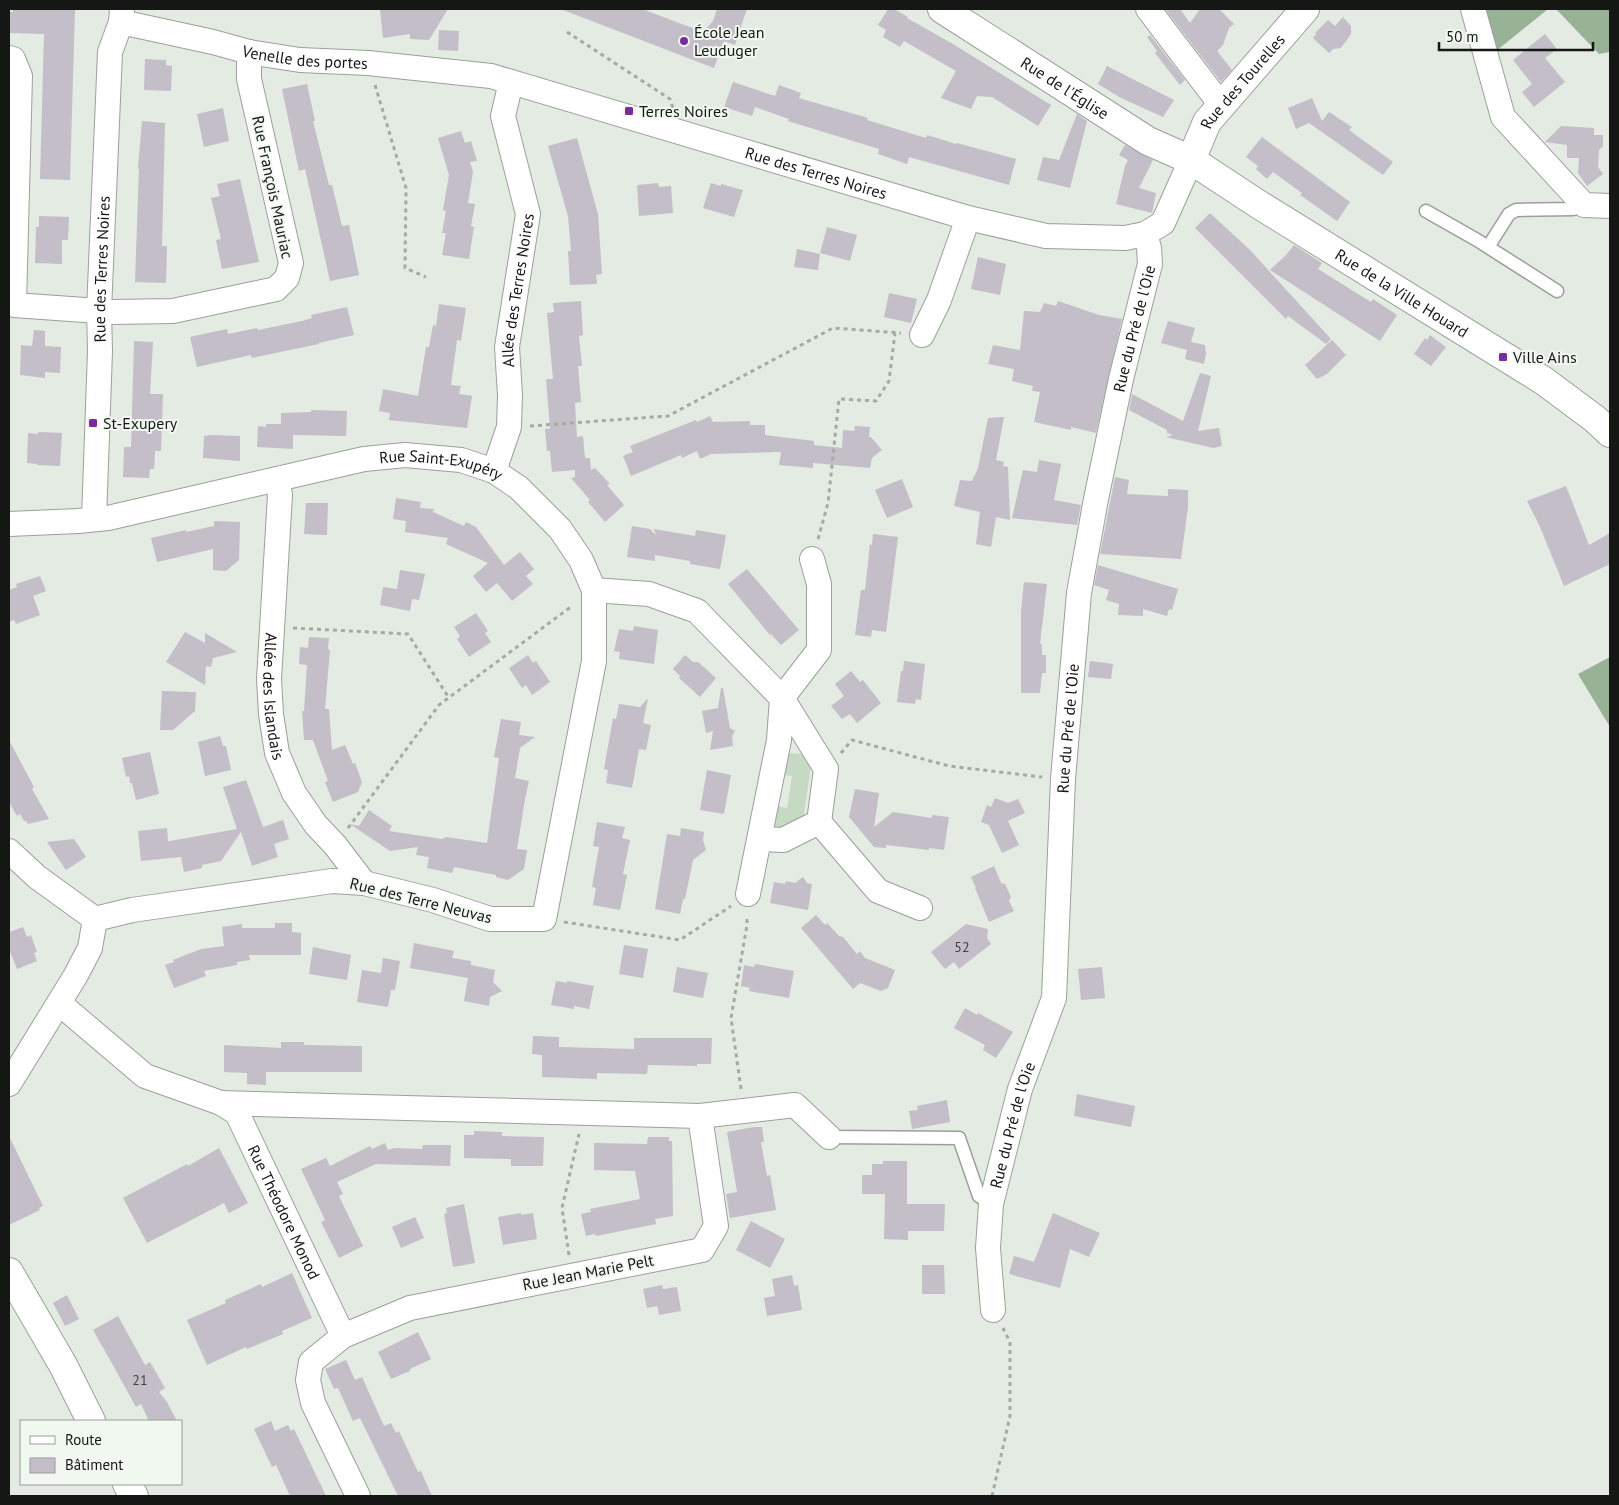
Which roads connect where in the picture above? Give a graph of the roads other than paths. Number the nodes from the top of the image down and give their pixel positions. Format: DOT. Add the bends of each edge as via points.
graph roads {
  1 [pos="942,9"];
  2 [pos="1148,9"];
  3 [pos="1305,9"];
  4 [pos="1473,9"];
  5 [pos="118,13"];
  6 [pos="249,52"];
  7 [pos="9,58"];
  8 [pos="501,79"];
  9 [pos="1222,105"];
  10 [pos="1191,160"];
  11 [pos="1584,205"];
  12 [pos="1610,206"];
  13 [pos="1426,211"];
  14 [pos="968,218"];
  15 [pos="1145,234"];
  16 [pos="1488,247"];
  17 [pos="1557,291"];
  18 [pos="11,305"];
  19 [pos="99,311"];
  20 [pos="922,335"];
  21 [pos="1610,433"];
  22 [pos="494,471"];
  23 [pos="278,479"];
  24 [pos="94,519"];
  25 [pos="9,524"];
  26 [pos="812,559"];
  27 [pos="594,590"];
  28 [pos="782,698"];
  29 [pos="819,822"];
  30 [pos="760,839"];
  31 [pos="9,851"];
  32 [pos="364,883"];
  33 [pos="748,894"];
  34 [pos="920,908"];
  35 [pos="95,919"];
  36 [pos="59,1003"];
  37 [pos="9,1084"];
  38 [pos="221,1103"];
  39 [pos="700,1116"];
  40 [pos="829,1137"];
  41 [pos="991,1204"];
  42 [pos="9,1272"];
  43 [pos="993,1310"];
  44 [pos="343,1336"];
  45 [pos="90,1420"];
  46 [pos="128,1485"];
  47 [pos="134,1496"];
  48 [pos="358,1496"];
  1 -- 10 [label="street, Rue de l'Église" via="1148,141"];
  2 -- 9 [label="street"];
  3 -- 9 [label="street, Rue des Tourelles"];
  4 -- 11 [label="street" via="1503,117"];
  5 -- 6 [label="street, Venelle des portes"];
  5 -- 19 [label="street, Rue des Terres Noires" via="110,52"];
  6 -- 8 [label="street, Venelle des portes" via="300,60 368,63"];
  6 -- 19 [label="street, Rue François Mauriac" via="249,79 291,263 287,278 276,289 173,311"];
  7 -- 18 [label="street" via="14,58 20,76"];
  8 -- 14 [label="street, Rue des Terres Noires"];
  8 -- 22 [label="street, Allée des Terres Noires" via="503,116 528,214 507,347 509,427"];
  9 -- 10 [label="street, Rue des Tourelles" via="1207,122"];
  10 -- 15 [label="street" via="1163,223"];
  10 -- 21 [label="street, Rue de la Ville Houard" via="1544,381"];
  11 -- 12 [label="street"];
  11 -- 16 [label="lane" via="1572,209 1516,210 1509,214"];
  13 -- 16 [label="lane"];
  14 -- 15 [label="street, Rue des Terres Noires" via="1046,236 1125,238"];
  14 -- 20 [label="street" via="939,300"];
  15 -- 41 [label="street, Rue du Pré de l'Oie" via="1150,264 1121,379 1079,593 1063,779 1054,998 1020,1089"];
  16 -- 17 [label="lane"];
  18 -- 19 [label="street, Rue François Mauriac"];
  19 -- 24 [label="street, Rue des Terres Noires"];
  22 -- 23 [label="street, Rue Saint-Exupéry" via="460,460 405,455 364,459"];
  22 -- 27 [label="street, Rue Saint-Exupéry" via="519,488 560,529 581,560"];
  23 -- 24 [label="street, Rue Saint-Exupéry"];
  23 -- 32 [label="street, Allée des Islandais" via="280,495 269,679 278,753 294,793"];
  24 -- 25 [label="street, Rue Saint-Exupéry"];
  26 -- 28 [label="street" via="819,584 818,650"];
  27 -- 28 [label="street" via="649,594 697,611"];
  27 -- 32 [label="street, Rue des Terre Neuvas" via="594,660 544,920 490,919 433,900"];
  28 -- 29 [label="street" via="826,769"];
  28 -- 30 [label="street" via="779,740"];
  29 -- 30 [label="street" via="783,840"];
  29 -- 34 [label="street" via="878,891"];
  30 -- 33 [label="street"];
  31 -- 35 [label="street" via="37,877"];
  32 -- 35 [label="street, Rue des Terre Neuvas" via="332,881 267,889 132,910"];
  35 -- 36 [label="street" via="90,948"];
  36 -- 37 [label="street"];
  36 -- 38 [label="street, Rue Théodore Monod" via="145,1076"];
  38 -- 39 [label="street"];
  38 -- 44 [label="street, Rue Théodore Monod" via="237,1113"];
  39 -- 40 [label="street" via="795,1105"];
  39 -- 44 [label="street, Rue Jean Marie Pelt" via="716,1226 702,1250 410,1308"];
  40 -- 41 [label="lane" via="959,1138 979,1196"];
  41 -- 43 [label="street, Rue du Pré de l'Oie" via="988,1248"];
  42 -- 45 [label="street"];
  44 -- 48 [label="street" via="311,1362 308,1380 313,1403"];
  46 -- 47 [label="street"];
}
